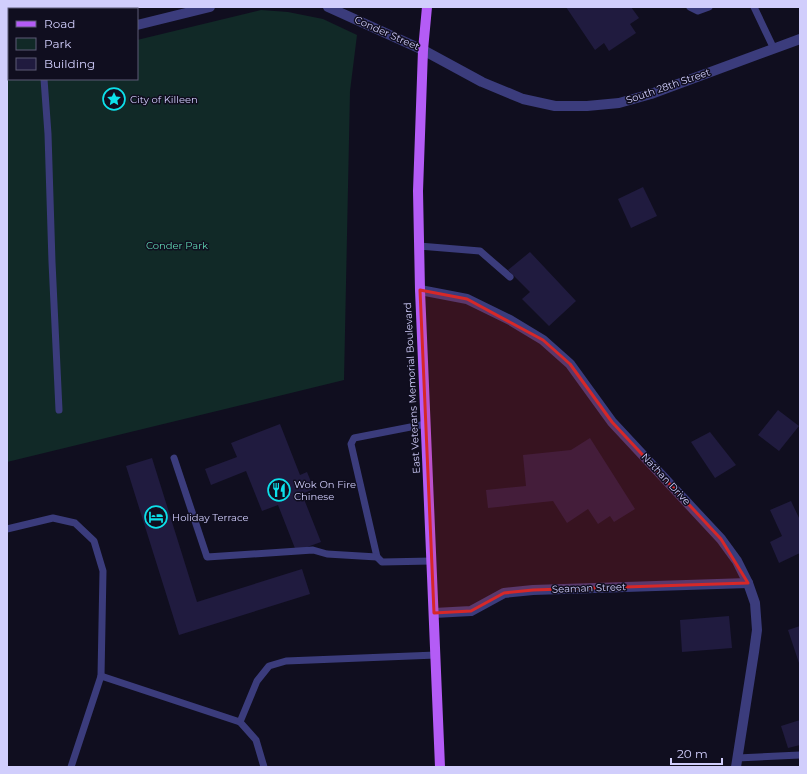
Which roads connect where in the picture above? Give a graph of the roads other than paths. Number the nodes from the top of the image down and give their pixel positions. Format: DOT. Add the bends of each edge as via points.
graph roads {
  1 [pos="210,7"];
  2 [pos="328,7"];
  3 [pos="427,7"];
  4 [pos="690,7"];
  5 [pos="709,7"];
  6 [pos="754,7"];
  7 [pos="138,25"];
  8 [pos="800,39"];
  9 [pos="774,49"];
  10 [pos="423,50"];
  11 [pos="44,80"];
  12 [pos="419,246"];
  13 [pos="510,277"];
  14 [pos="420,290"];
  15 [pos="60,410"];
  16 [pos="426,424"];
  17 [pos="174,458"];
  18 [pos="7,529"];
  19 [pos="377,557"];
  20 [pos="432,561"];
  21 [pos="748,583"];
  22 [pos="434,614"];
  23 [pos="436,655"];
  24 [pos="101,676"];
  25 [pos="240,722"];
  26 [pos="800,755"];
  27 [pos="737,762"];
  28 [pos="71,767"];
  29 [pos="264,767"];
  30 [pos="440,767"];
  1 -- 7 [label="street"];
  2 -- 10 [label="street, Conder Street"];
  3 -- 10 [label="main road, East Veterans Memorial Boulevard"];
  4 -- 5 [label="lane" via="698,12"];
  6 -- 9 [label="lane"];
  8 -- 9 [label="street, South 28th Street"];
  9 -- 10 [label="street, South 28th Street" via="651,94 619,103 587,106 555,106 523,99 482,82"];
  10 -- 12 [label="main road, East Veterans Memorial Boulevard" via="418,191"];
  11 -- 15 [label="lane"];
  12 -- 13 [label="lane" via="480,251"];
  12 -- 14 [label="main road, East Veterans Memorial Boulevard"];
  14 -- 16 [label="main road, East Veterans Memorial Boulevard"];
  14 -- 21 [label="street, Nathan Drive" via="467,299 510,320 543,340 570,364 612,422 721,539 737,561"];
  16 -- 19 [label="lane" via="354,438 352,444"];
  16 -- 20 [label="main road, East Veterans Memorial Boulevard"];
  17 -- 19 [label="lane" via="207,557 313,550 327,554"];
  18 -- 24 [label="lane" via="52,518 75,523 94,541 103,571"];
  19 -- 20 [label="lane" via="382,562"];
  20 -- 22 [label="main road, East Veterans Memorial Boulevard"];
  21 -- 22 [label="street, Seaman Street" via="504,593 471,611"];
  21 -- 27 [label="street, Nathan Drive" via="755,604 757,630"];
  22 -- 23 [label="main road, East Veterans Memorial Boulevard"];
  23 -- 25 [label="lane" via="286,661 269,666 257,681"];
  23 -- 30 [label="main road, East Veterans Memorial Boulevard"];
  24 -- 25 [label="lane"];
  24 -- 28 [label="lane"];
  25 -- 29 [label="lane" via="256,740"];
  26 -- 27 [label="lane"];
}
